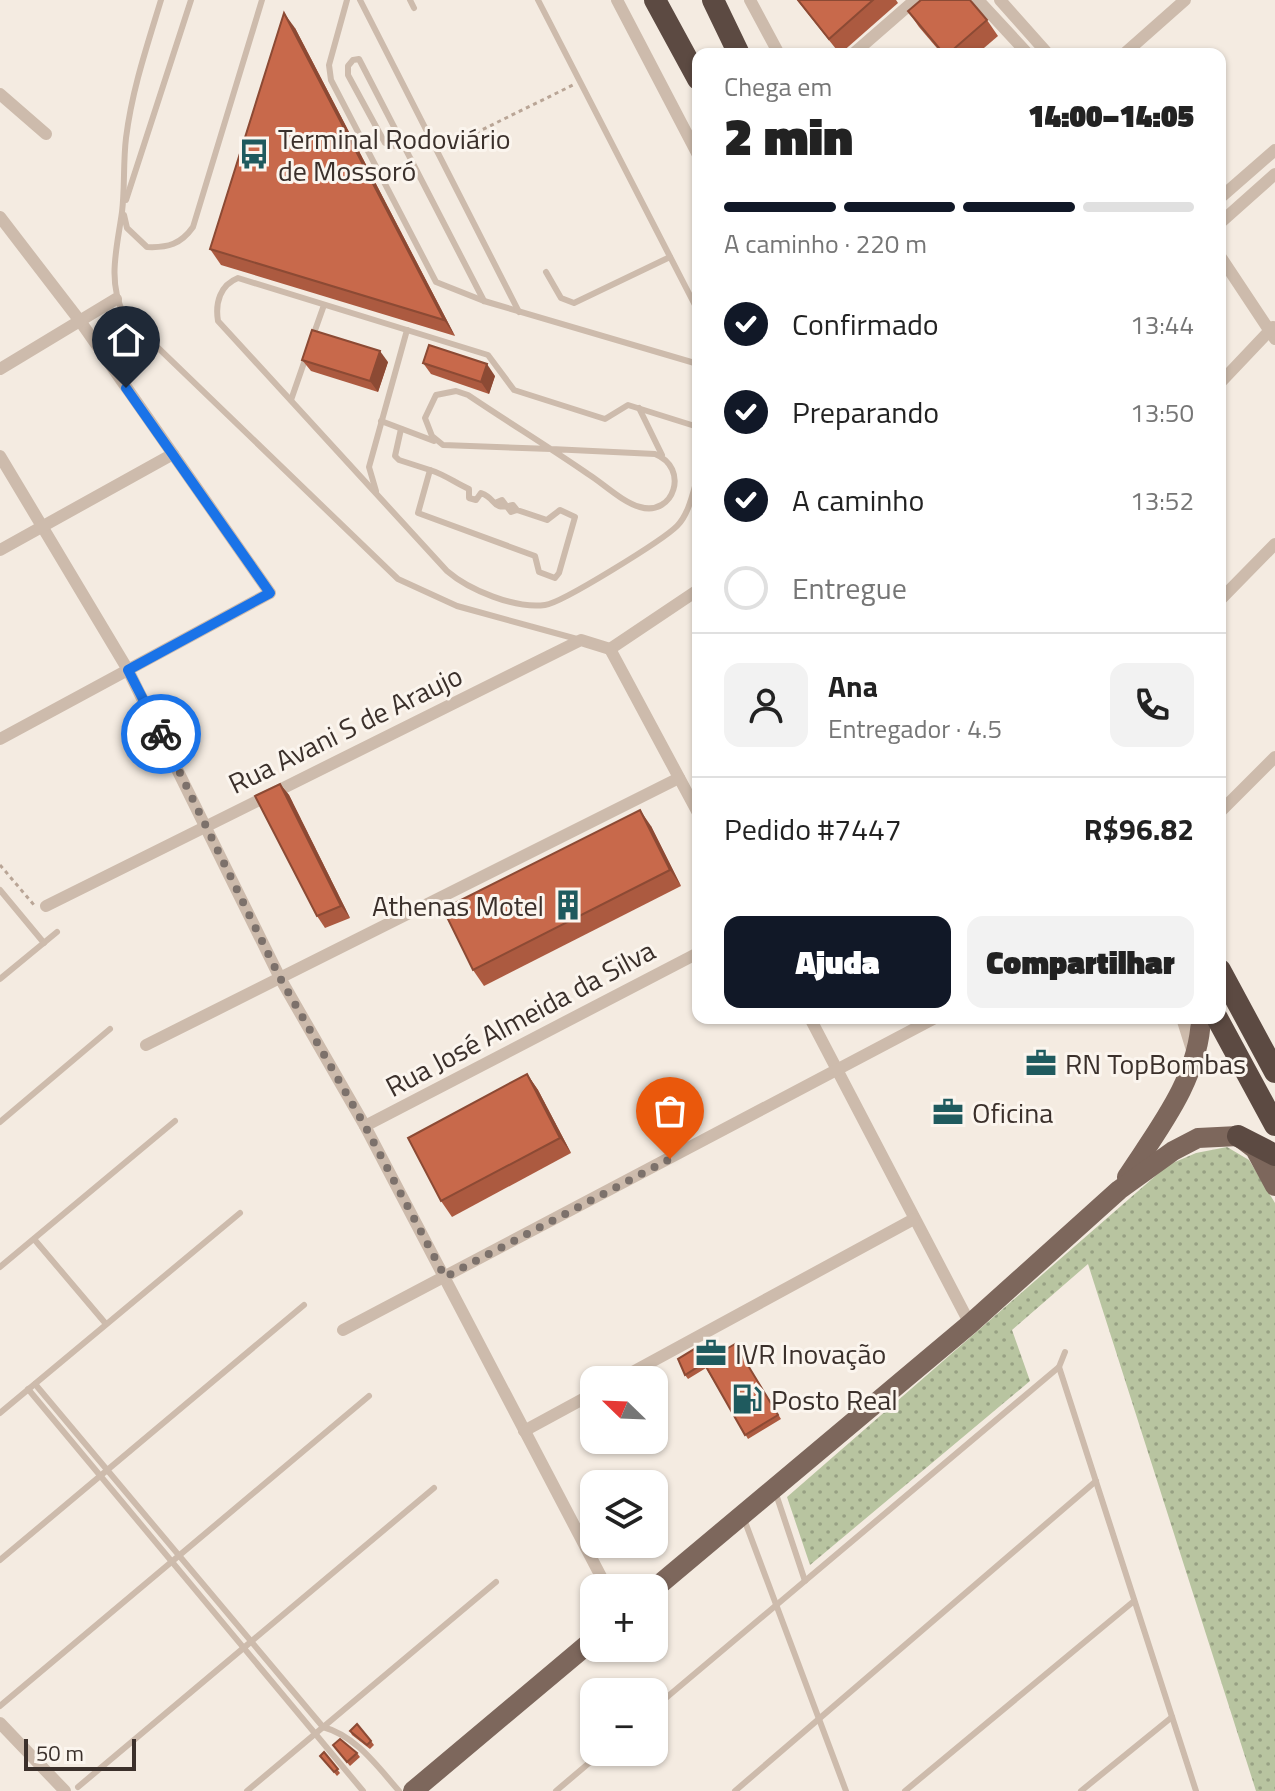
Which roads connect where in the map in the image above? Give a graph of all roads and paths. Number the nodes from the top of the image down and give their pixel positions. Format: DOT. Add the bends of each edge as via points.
graph roads {
  1 [pos="161,0"];
  2 [pos="191,0"];
  3 [pos="262,0"];
  4 [pos="347,0"];
  5 [pos="360,0"];
  6 [pos="410,0"];
  7 [pos="538,0"];
  8 [pos="617,0"];
  9 [pos="655,0"];
  10 [pos="680,0"];
  11 [pos="750,0"];
  12 [pos="915,0"];
  13 [pos="978,0"];
  14 [pos="1000,0"];
  15 [pos="1185,0"];
  16 [pos="711,2"];
  17 [pos="414,8"];
  18 [pos="672,35"];
  19 [pos="736,48"];
  20 [pos="776,48"];
  21 [pos="860,48"];
  22 [pos="1022,48"];
  23 [pos="1043,48"];
  24 [pos="1131,48"];
  25 [pos="692,69"];
  26 [pos="580,81"];
  27 [pos="0,94"];
  28 [pos="46,134"];
  29 [pos="402,143"];
  30 [pos="692,144"];
  31 [pos="1275,150"];
  32 [pos="437,152"];
  33 [pos="413,164"];
  34 [pos="1275,174"];
  35 [pos="381,180"];
  36 [pos="1226,193"];
  37 [pos="122,210"];
  38 [pos="0,217"];
  39 [pos="1226,218"];
  40 [pos="670,257"];
  41 [pos="1226,264"];
  42 [pos="546,272"];
  43 [pos="116,299"];
  44 [pos="692,299"];
  45 [pos="484,301"];
  46 [pos="324,305"];
  47 [pos="519,312"];
  48 [pos="80,321"];
  49 [pos="407,330"];
  50 [pos="1273,331"];
  51 [pos="692,362"];
  52 [pos="0,369"];
  53 [pos="1226,377"];
  54 [pos="291,400"];
  55 [pos="639,408"];
  56 [pos="381,421"];
  57 [pos="692,425"];
  58 [pos="401,429"];
  59 [pos="443,445"];
  60 [pos="551,449"];
  61 [pos="173,454"];
  62 [pos="0,456"];
  63 [pos="663,457"];
  64 [pos="430,470"];
  65 [pos="692,491"];
  66 [pos="377,494"];
  67 [pos="44,525"];
  68 [pos="1275,544"];
  69 [pos="0,550"];
  70 [pos="692,594"];
  71 [pos="1226,594"];
  72 [pos="581,640"];
  73 [pos="610,649"];
  74 [pos="128,670"];
  75 [pos="0,739"];
  76 [pos="1275,757"];
  77 [pos="679,778"];
  78 [pos="692,802"];
  79 [pos="1226,806"];
  80 [pos="205,825"];
  81 [pos="0,865"];
  82 [pos="0,890"];
  83 [pos="46,906"];
  84 [pos="57,932"];
  85 [pos="44,943"];
  86 [pos="692,956"];
  87 [pos="280,978"];
  88 [pos="0,979"];
  89 [pos="1226,979"];
  90 [pos="813,1024"];
  91 [pos="924,1024"];
  92 [pos="1184,1024"];
  93 [pos="1200,1024"];
  94 [pos="1220,1024"];
  95 [pos="110,1029"];
  96 [pos="1268,1041"];
  97 [pos="146,1045"];
  98 [pos="1195,1059"];
  99 [pos="838,1070"];
  100 [pos="1275,1072"];
  101 [pos="175,1121"];
  102 [pos="0,1122"];
  103 [pos="1275,1125"];
  104 [pos="365,1126"];
  105 [pos="1238,1136"];
  106 [pos="1275,1155"];
  107 [pos="1275,1186"];
  108 [pos="1119,1190"];
  109 [pos="240,1213"];
  110 [pos="914,1219"];
  111 [pos="34,1239"];
  112 [pos="0,1267"];
  113 [pos="445,1277"];
  114 [pos="304,1305"];
  115 [pos="106,1324"];
  116 [pos="970,1324"];
  117 [pos="343,1330"];
  118 [pos="1065,1352"];
  119 [pos="644,1366"];
  120 [pos="1059,1367"];
  121 [pos="31,1387"];
  122 [pos="369,1396"];
  123 [pos="580,1401"];
  124 [pos="0,1413"];
  125 [pos="524,1431"];
  126 [pos="108,1471"];
  127 [pos="101,1476"];
  128 [pos="1096,1481"];
  129 [pos="434,1488"];
  130 [pos="775,1491"];
  131 [pos="743,1516"];
  132 [pos="179,1555"];
  133 [pos="0,1560"];
  134 [pos="172,1561"];
  135 [pos="600,1574"];
  136 [pos="668,1578"];
  137 [pos="805,1581"];
  138 [pos="496,1582"];
  139 [pos="1134,1601"];
  140 [pos="776,1605"];
  141 [pos="251,1641"];
  142 [pos="244,1648"];
  143 [pos="580,1651"];
  144 [pos="668,1696"];
  145 [pos="0,1706"];
  146 [pos="1172,1717"];
  147 [pos="819,1720"];
  148 [pos="0,1723"];
  149 [pos="323,1727"];
  150 [pos="316,1733"];
  151 [pos="585,1766"];
  152 [pos="72,1789"];
  153 [pos="247,1791"];
  154 [pos="363,1791"];
  155 [pos="399,1791"];
  156 [pos="413,1791"];
  157 [pos="556,1791"];
  158 [pos="735,1791"];
  159 [pos="846,1791"];
  160 [pos="905,1791"];
  161 [pos="1081,1791"];
  162 [pos="1196,1791"];
  1 -- 37 [label="lane" via="131,106"];
  2 -- 37 [label="lane"];
  3 -- 37 [label="lane" via="193,227 174,245 147,247 127,228"];
  4 -- 35 [label="lane" via="329,65 331,80"];
  5 -- 32 [label="lane"];
  6 -- 17 [label="lane"];
  7 -- 26 [label="lane"];
  8 -- 30 [label="street"];
  9 -- 18 [label="highway"];
  10 -- 18 [label="highway" via="671,18"];
  11 -- 20 [label="street"];
  12 -- 21 [label="street"];
  13 -- 22 [label="street"];
  14 -- 23 [label="street"];
  15 -- 24 [label="street"];
  16 -- 19 [label="highway"];
  18 -- 25 [label="highway"];
  26 -- 32 [label="path"];
  26 -- 40 [label="lane"];
  27 -- 28 [label="street"];
  29 -- 29 [label="lane" via="359,59 353,60 348,75 385,143"];
  29 -- 33 [label="lane"];
  31 -- 36 [label="street"];
  32 -- 47 [label="lane"];
  33 -- 35 [label="path"];
  33 -- 45 [label="lane"];
  34 -- 39 [label="street"];
  35 -- 45 [label="lane" via="429,273 444,287"];
  37 -- 43 [label="lane" via="114,261"];
  38 -- 48 [label="street"];
  40 -- 42 [label="lane" via="574,303 561,298"];
  40 -- 44 [label="lane"];
  41 -- 50 [label="street"];
  43 -- 48 [label="street"];
  43 -- 72 [label="lane" via="124,315 398,579 457,606"];
  45 -- 47 [label="lane"];
  46 -- 49 [label="lane"];
  46 -- 54 [label="lane"];
  46 -- 54 [label="lane" via="238,278 218,299 218,321"];
  47 -- 51 [label="lane"];
  48 -- 52 [label="street"];
  48 -- 61 [label="street"];
  49 -- 55 [label="lane" via="488,355 514,390 605,419 628,405"];
  49 -- 56 [label="lane"];
  50 -- 53 [label="street"];
  54 -- 66 [label="lane"];
  55 -- 57 [label="lane"];
  55 -- 63 [label="lane"];
  56 -- 58 [label="lane"];
  56 -- 66 [label="lane" via="369,467"];
  58 -- 59 [label="lane"];
  58 -- 64 [label="lane" via="395,456"];
  59 -- 60 [label="lane"];
  59 -- 60 [label="lane" via="432,436 425,418 436,395 456,391"];
  60 -- 63 [label="lane"];
  60 -- 63 [label="lane" via="643,508 662,504 674,489 673,470"];
  61 -- 67 [label="street"];
  61 -- 74 [label="street" via="270,593"];
  62 -- 67 [label="street"];
  64 -- 64 [label="lane" via="469,489 469,498 476,500 481,493 547,520 560,510 575,517 555,578 539,572 535,556 421,516 418,509"];
  65 -- 66 [label="lane" via="678,525 547,605 526,604 458,580"];
  67 -- 69 [label="street"];
  67 -- 74 [label="street"];
  68 -- 71 [label="street"];
  70 -- 73 [label="street"];
  72 -- 73 [label="street"];
  72 -- 80 [label="street, Rua Avani S de Araujo"];
  73 -- 77 [label="street"];
  74 -- 75 [label="street"];
  74 -- 80 [label="street"];
  76 -- 79 [label="street"];
  77 -- 78 [label="street"];
  77 -- 87 [label="street"];
  80 -- 83 [label="street, Rua Avani S de Araujo"];
  80 -- 87 [label="street"];
  81 -- 84 [label="path"];
  82 -- 85 [label="lane"];
  84 -- 85 [label="lane"];
  85 -- 88 [label="lane"];
  86 -- 104 [label="street, Rua José Almeida da Silva"];
  87 -- 97 [label="street"];
  87 -- 104 [label="street"];
  89 -- 96 [label="highway"];
  90 -- 99 [label="street"];
  91 -- 99 [label="street"];
  92 -- 98 [label="street"];
  93 -- 98 [label="main road"];
  94 -- 103 [label="highway"];
  95 -- 102 [label="lane"];
  96 -- 100 [label="highway"];
  98 -- 108 [label="main road" via="1166,1118"];
  99 -- 110 [label="street"];
  99 -- 113 [label="street"];
  101 -- 111 [label="lane"];
  104 -- 113 [label="street"];
  105 -- 106 [label="highway"];
  105 -- 107 [label="main road" via="1255,1149"];
  105 -- 108 [label="main road" via="1198,1138"];
  108 -- 116 [label="main road"];
  109 -- 115 [label="lane"];
  110 -- 116 [label="street"];
  110 -- 119 [label="street"];
  111 -- 112 [label="lane"];
  111 -- 115 [label="lane"];
  113 -- 117 [label="street"];
  113 -- 125 [label="street"];
  114 -- 126 [label="lane"];
  115 -- 121 [label="lane"];
  116 -- 130 [label="main road"];
  118 -- 120 [label="lane"];
  120 -- 128 [label="lane"];
  120 -- 137 [label="lane"];
  121 -- 124 [label="lane"];
  121 -- 126 [label="lane"];
  121 -- 127 [label="lane"];
  122 -- 132 [label="lane"];
  123 -- 125 [label="street"];
  125 -- 135 [label="street"];
  126 -- 127 [label="lane"];
  126 -- 132 [label="lane"];
  127 -- 133 [label="lane"];
  127 -- 134 [label="lane"];
  128 -- 139 [label="lane"];
  128 -- 147 [label="lane"];
  129 -- 141 [label="lane"];
  130 -- 131 [label="main road"];
  130 -- 137 [label="lane"];
  131 -- 136 [label="main road"];
  131 -- 140 [label="lane"];
  132 -- 134 [label="lane"];
  132 -- 141 [label="lane"];
  134 -- 142 [label="lane"];
  134 -- 145 [label="lane"];
  137 -- 140 [label="lane"];
  138 -- 149 [label="lane"];
  139 -- 146 [label="lane"];
  139 -- 160 [label="lane"];
  140 -- 144 [label="lane"];
  140 -- 147 [label="lane"];
  141 -- 142 [label="lane"];
  141 -- 149 [label="lane"];
  142 -- 150 [label="lane"];
  142 -- 152 [label="lane"];
  143 -- 156 [label="main road"];
  146 -- 161 [label="lane"];
  146 -- 162 [label="lane"];
  147 -- 158 [label="lane"];
  147 -- 159 [label="lane"];
  148 -- 152 [label="street"];
  149 -- 150 [label="lane"];
  149 -- 155 [label="lane" via="353,1742"];
  150 -- 153 [label="lane"];
  150 -- 154 [label="lane"];
  151 -- 157 [label="lane"];
}
